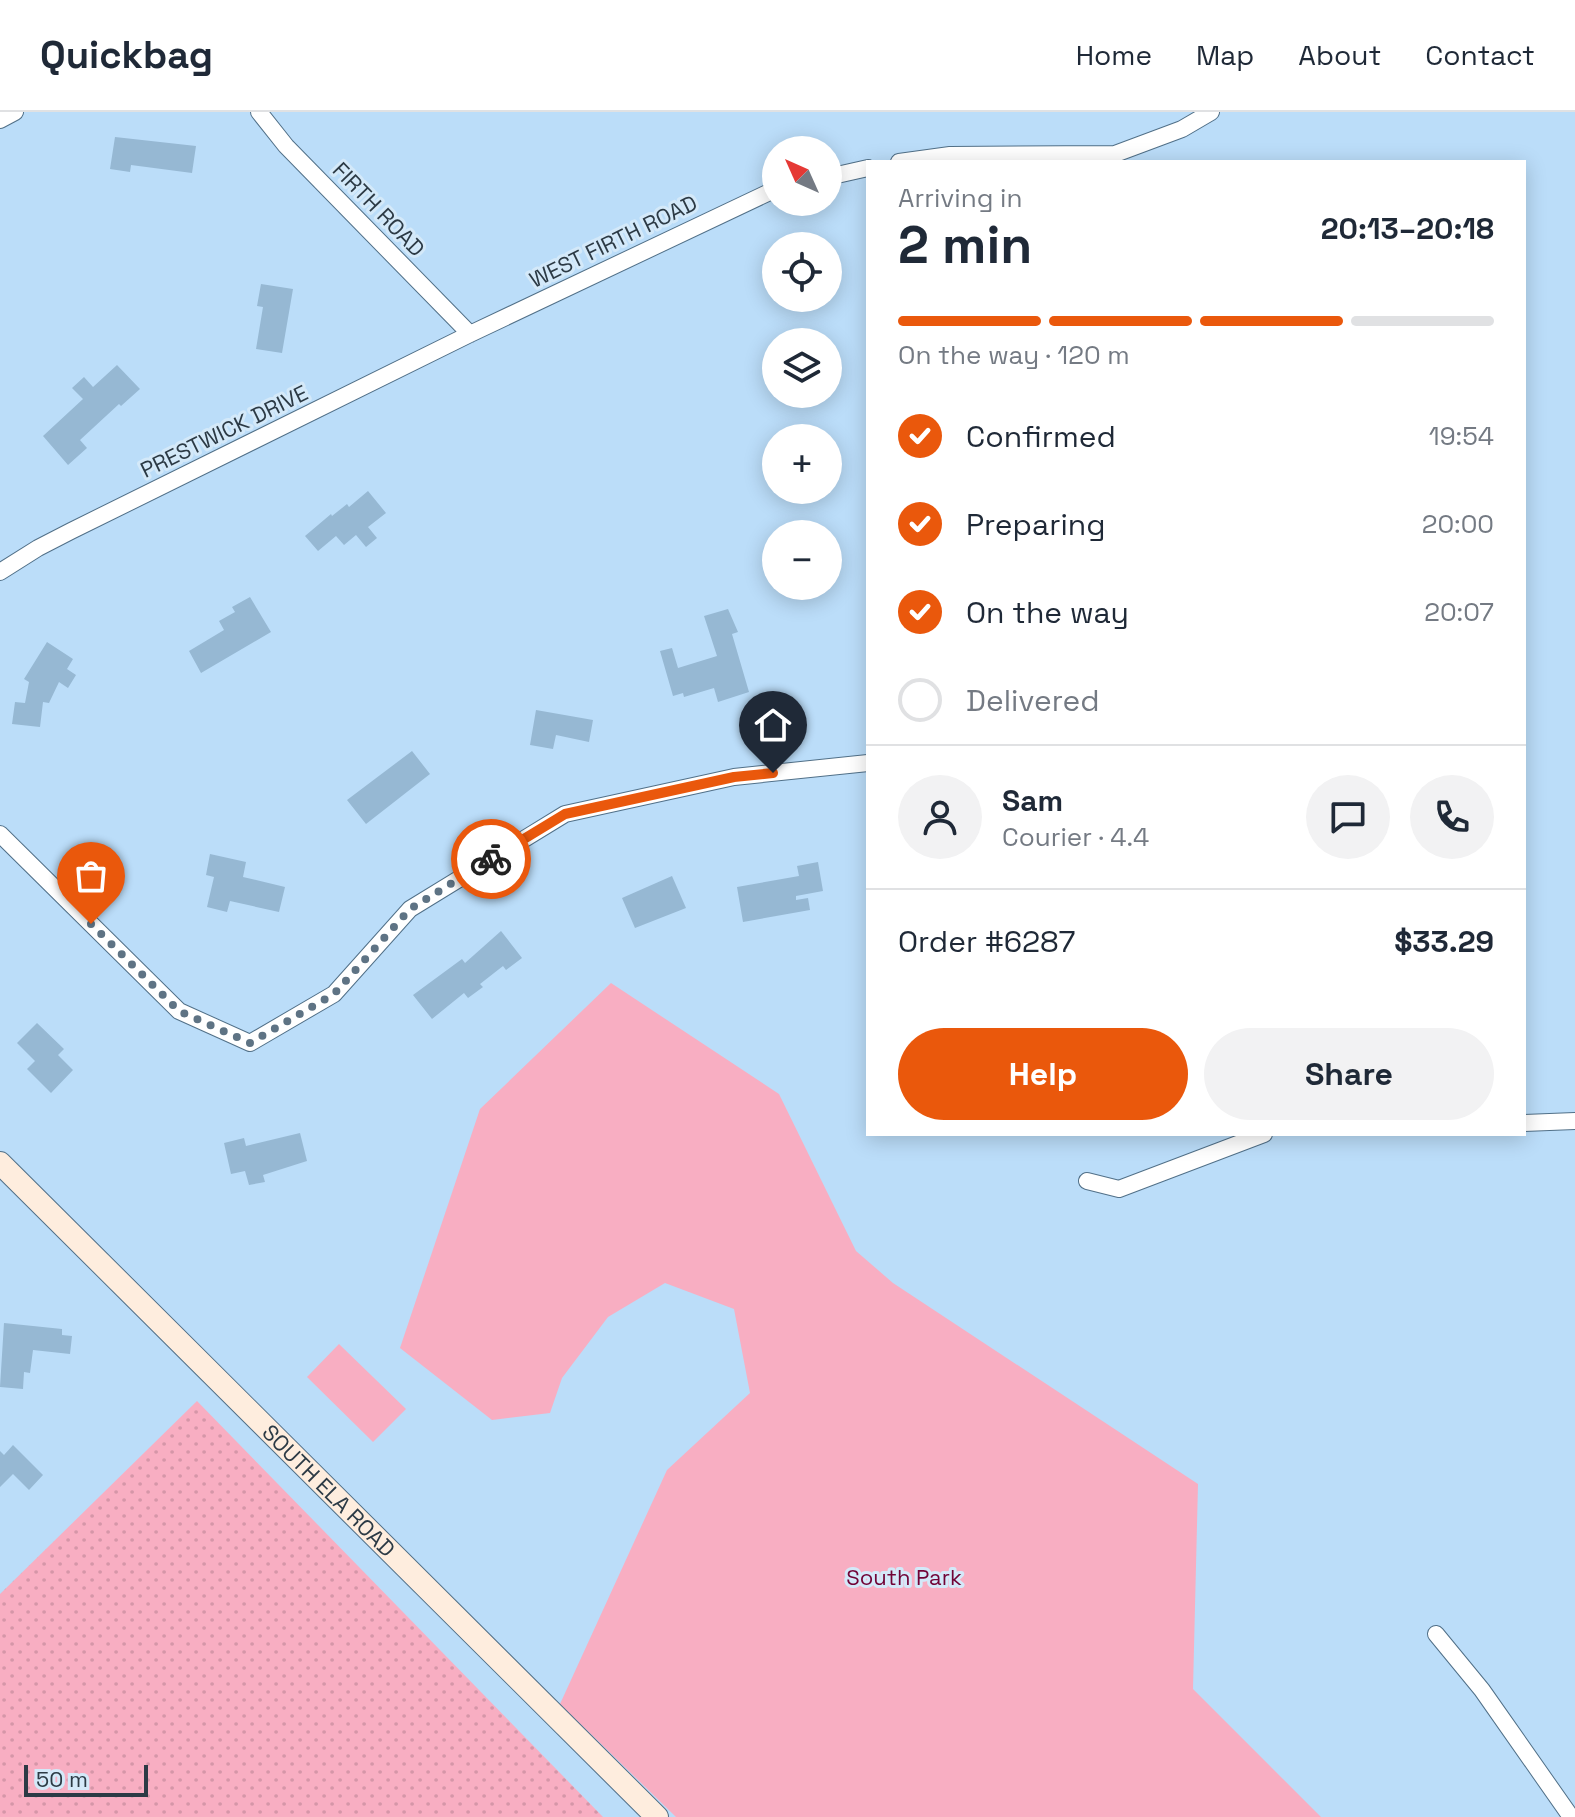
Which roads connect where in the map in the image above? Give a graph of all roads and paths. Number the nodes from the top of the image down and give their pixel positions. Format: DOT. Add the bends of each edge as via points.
graph roads {
  1 [pos="15,112"];
  2 [pos="259,112"];
  3 [pos="1211,112"];
  4 [pos="0,120"];
  5 [pos="1118,158"];
  6 [pos="914,160"];
  7 [pos="866,168"];
  8 [pos="842,174"];
  9 [pos="762,196"];
  10 [pos="470,334"];
  11 [pos="0,572"];
  12 [pos="866,763"];
  13 [pos="0,834"];
  14 [pos="1575,1121"];
  15 [pos="1526,1123"];
  16 [pos="1259,1136"];
  17 [pos="0,1163"];
  18 [pos="1087,1181"];
  19 [pos="1436,1634"];
  20 [pos="657,1817"];
  21 [pos="1571,1817"];
  1 -- 4 [label="street"];
  2 -- 10 [label="street, FIRTH ROAD"];
  3 -- 5 [label="street"];
  5 -- 6 [label="street" via="950,155"];
  7 -- 8 [label="street"];
  9 -- 10 [label="street, WEST FIRTH ROAD"];
  10 -- 11 [label="street, PRESTWICK DRIVE" via="38,548"];
  12 -- 13 [label="street" via="734,777 565,814 410,909 334,994 250,1043 179,1011"];
  14 -- 15 [label="street"];
  16 -- 18 [label="street" via="1119,1189"];
  17 -- 20 [label="main road, SOUTH ELA ROAD"];
  19 -- 21 [label="street"];
}
